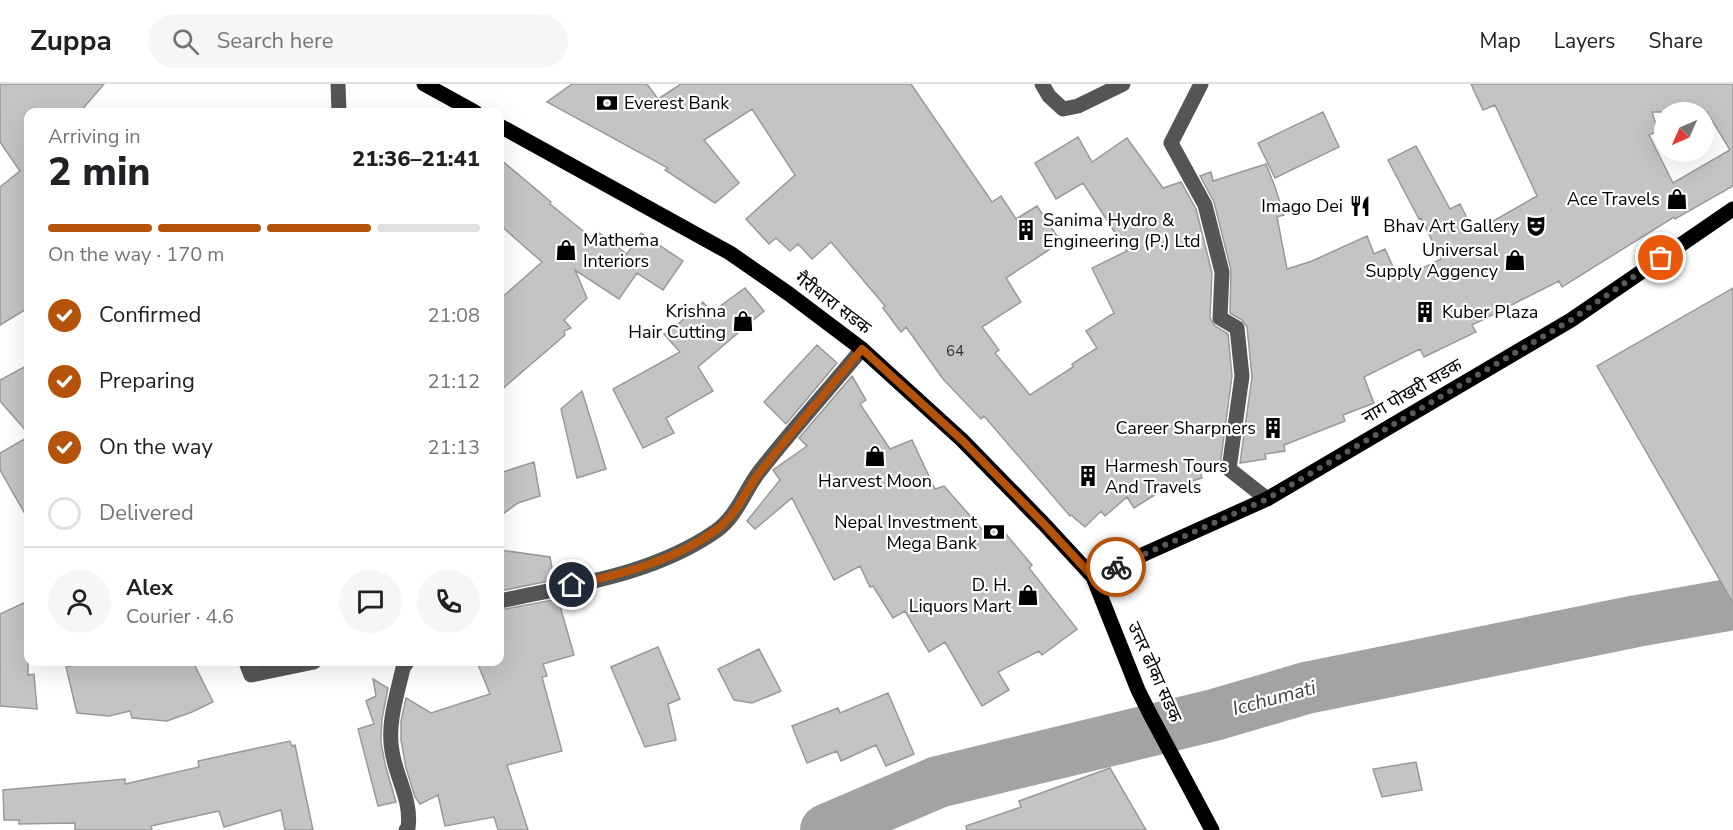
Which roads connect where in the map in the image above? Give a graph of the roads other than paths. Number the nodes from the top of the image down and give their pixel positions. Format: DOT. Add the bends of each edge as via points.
graph roads {
  1 [pos="338,84"];
  2 [pos="424,84"];
  3 [pos="1042,84"];
  4 [pos="1123,84"];
  5 [pos="1201,84"];
  6 [pos="339,108"];
  7 [pos="468,108"];
  8 [pos="504,128"];
  9 [pos="1733,209"];
  10 [pos="862,349"];
  11 [pos="1267,499"];
  12 [pos="1093,577"];
  13 [pos="504,600"];
  14 [pos="248,666"];
  15 [pos="295,666"];
  16 [pos="404,666"];
  17 [pos="406,830"];
  18 [pos="1212,830"];
  1 -- 6 [label="street"];
  2 -- 7 [label="main road"];
  3 -- 4 [label="street" via="1063,109"];
  5 -- 11 [label="street" via="1171,143 1204,205 1222,272 1220,318 1237,328 1242,376 1229,469"];
  8 -- 10 [label="main road, गैरीधारा सडक" via="730,253"];
  9 -- 11 [label="main road, नाग पोखरी सडक" via="1571,320"];
  10 -- 12 [label="main road, गैरीधारा सडक" via="963,441"];
  10 -- 13 [label="street" via="758,474 739,507 718,529 680,552 618,575"];
  11 -- 12 [label="main road, नाग पोखरी सडक"];
  12 -- 18 [label="main road, उत्तर ढोका सडक" via="1138,690"];
  14 -- 15 [label="street" via="252,675"];
  16 -- 17 [label="street" via="391,735 409,806"];
}
